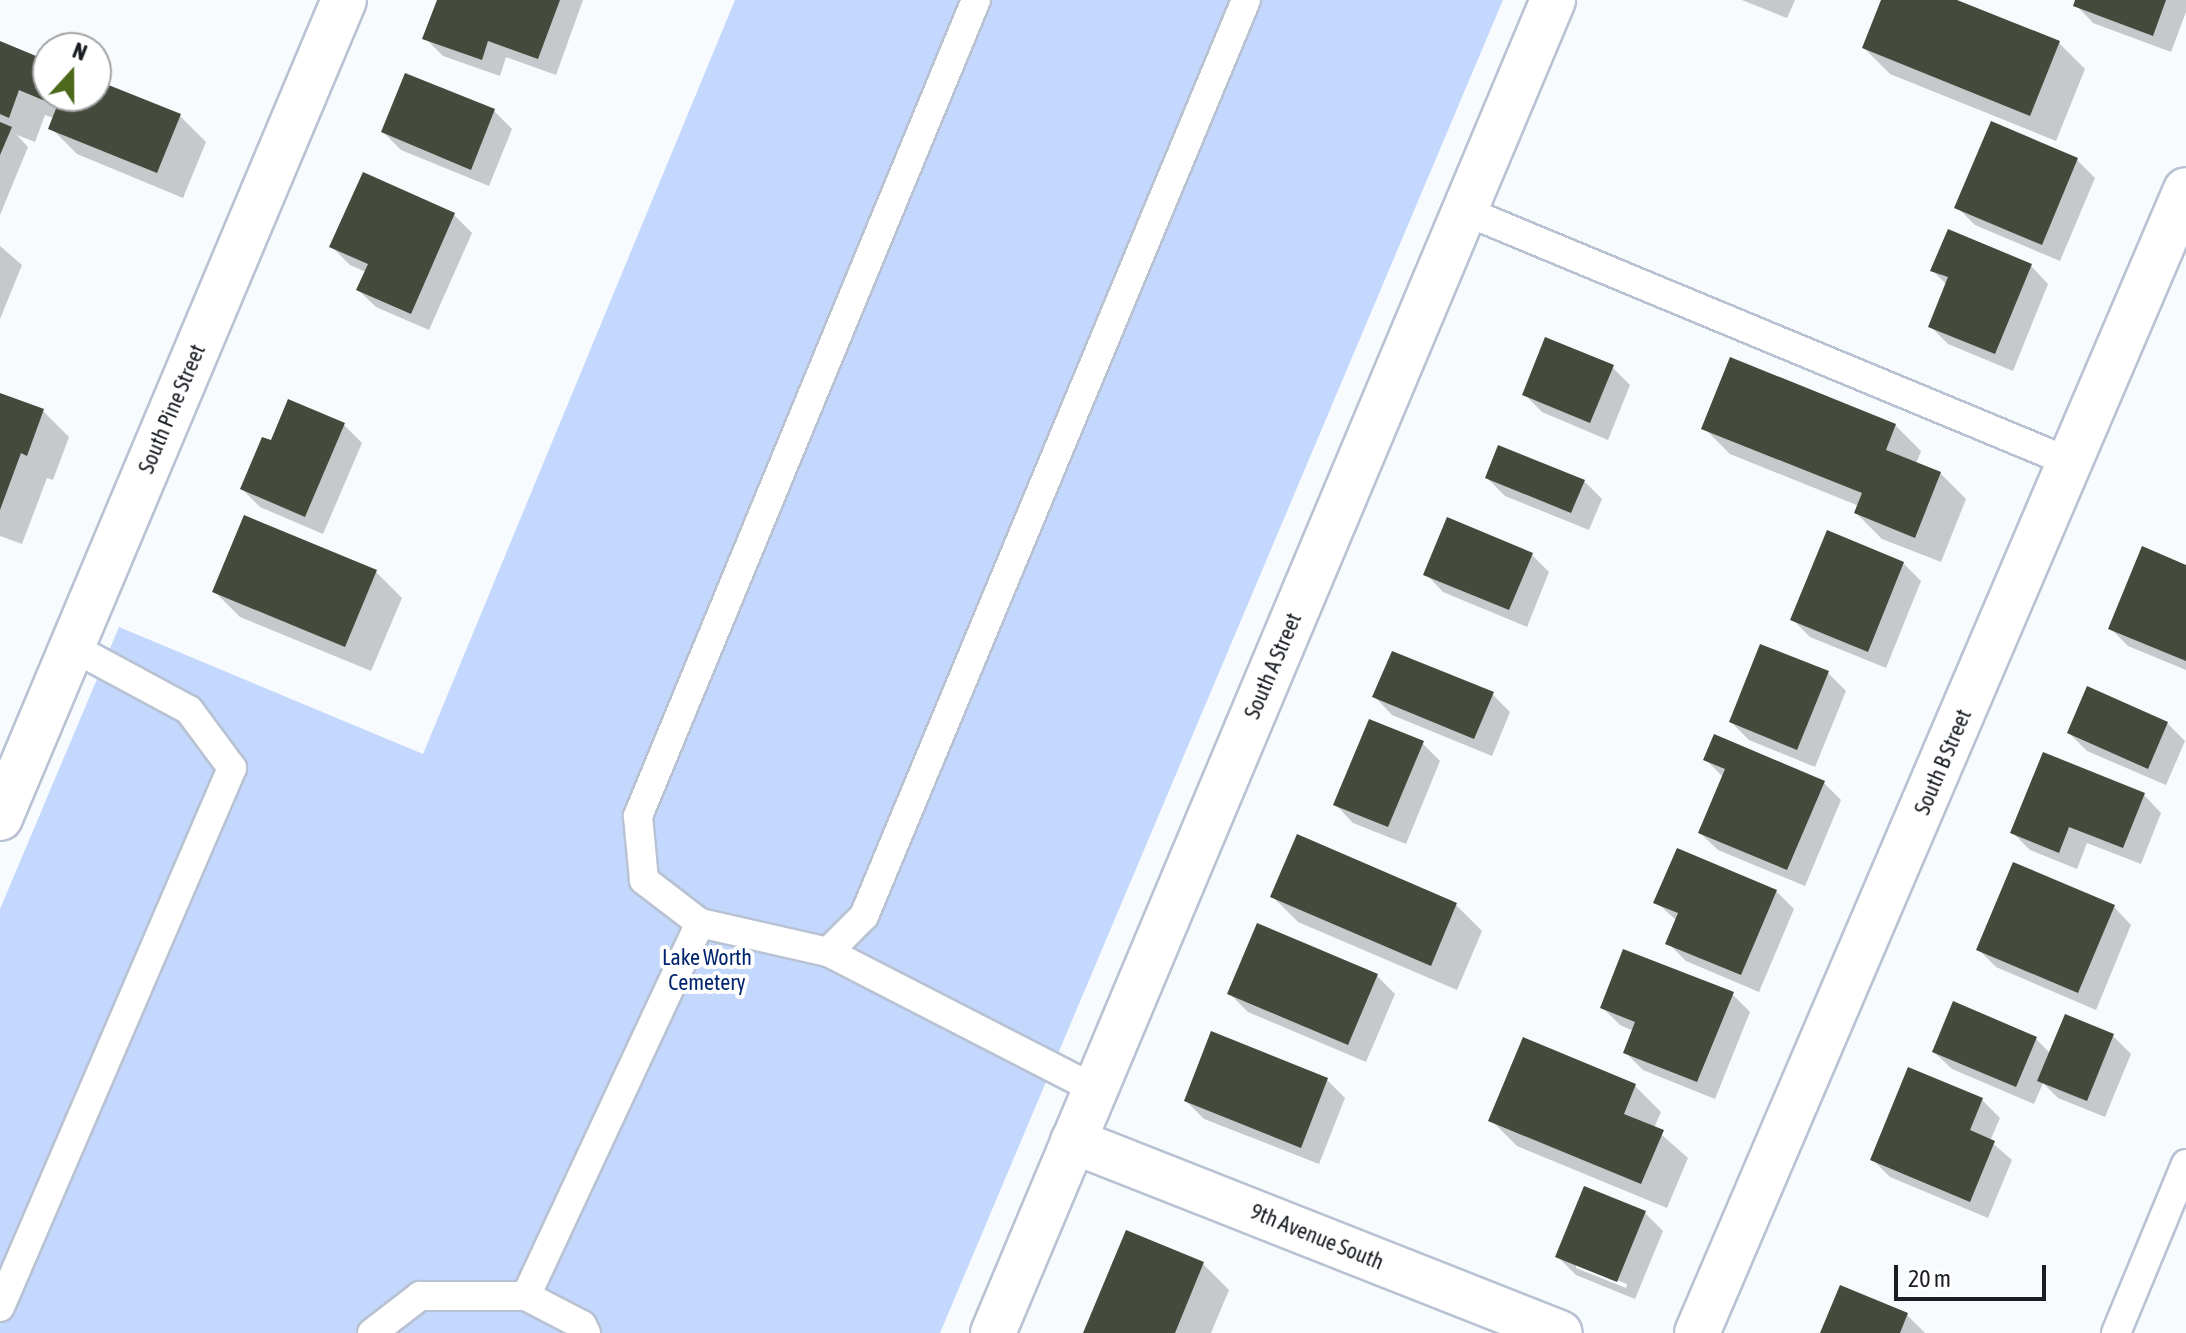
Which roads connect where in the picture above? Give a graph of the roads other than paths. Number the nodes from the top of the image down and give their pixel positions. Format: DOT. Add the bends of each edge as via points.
graph roads {
  1 [pos="344,0"];
  2 [pos="976,0"];
  3 [pos="1246,0"];
  4 [pos="1553,0"];
  5 [pos="2186,190"];
  6 [pos="1465,211"];
  7 [pos="2072,463"];
  8 [pos="72,647"];
  9 [pos="0,818"];
  10 [pos="700,923"];
  11 [pos="828,952"];
  12 [pos="1095,1089"];
  13 [pos="1073,1141"];
  14 [pos="2186,1164"];
  15 [pos="526,1296"];
  16 [pos="0,1307"];
  17 [pos="372,1333"];
  18 [pos="586,1333"];
  19 [pos="993,1333"];
  20 [pos="1560,1333"];
  21 [pos="1697,1333"];
  22 [pos="2116,1333"];
  1 -- 8 [label="street, South Pine Street"];
  2 -- 10 [label="lane" via="638,816 644,880"];
  3 -- 11 [label="lane" via="864,916"];
  4 -- 6 [label="street, South A Street"];
  5 -- 7 [label="street, South B Street"];
  6 -- 7 [label="lane"];
  6 -- 12 [label="street, South A Street"];
  7 -- 21 [label="street, South B Street"];
  8 -- 9 [label="street, South Pine Street"];
  8 -- 16 [label="lane" via="189,710 232,768"];
  10 -- 11 [label="lane"];
  10 -- 15 [label="lane"];
  11 -- 12 [label="lane"];
  12 -- 13 [label="street, South A Street"];
  13 -- 19 [label="street, South A Street"];
  13 -- 20 [label="street, 9th Avenue South"];
  14 -- 22 [label="lane"];
  15 -- 17 [label="lane" via="420,1296"];
  15 -- 18 [label="lane" via="582,1325"];
}
